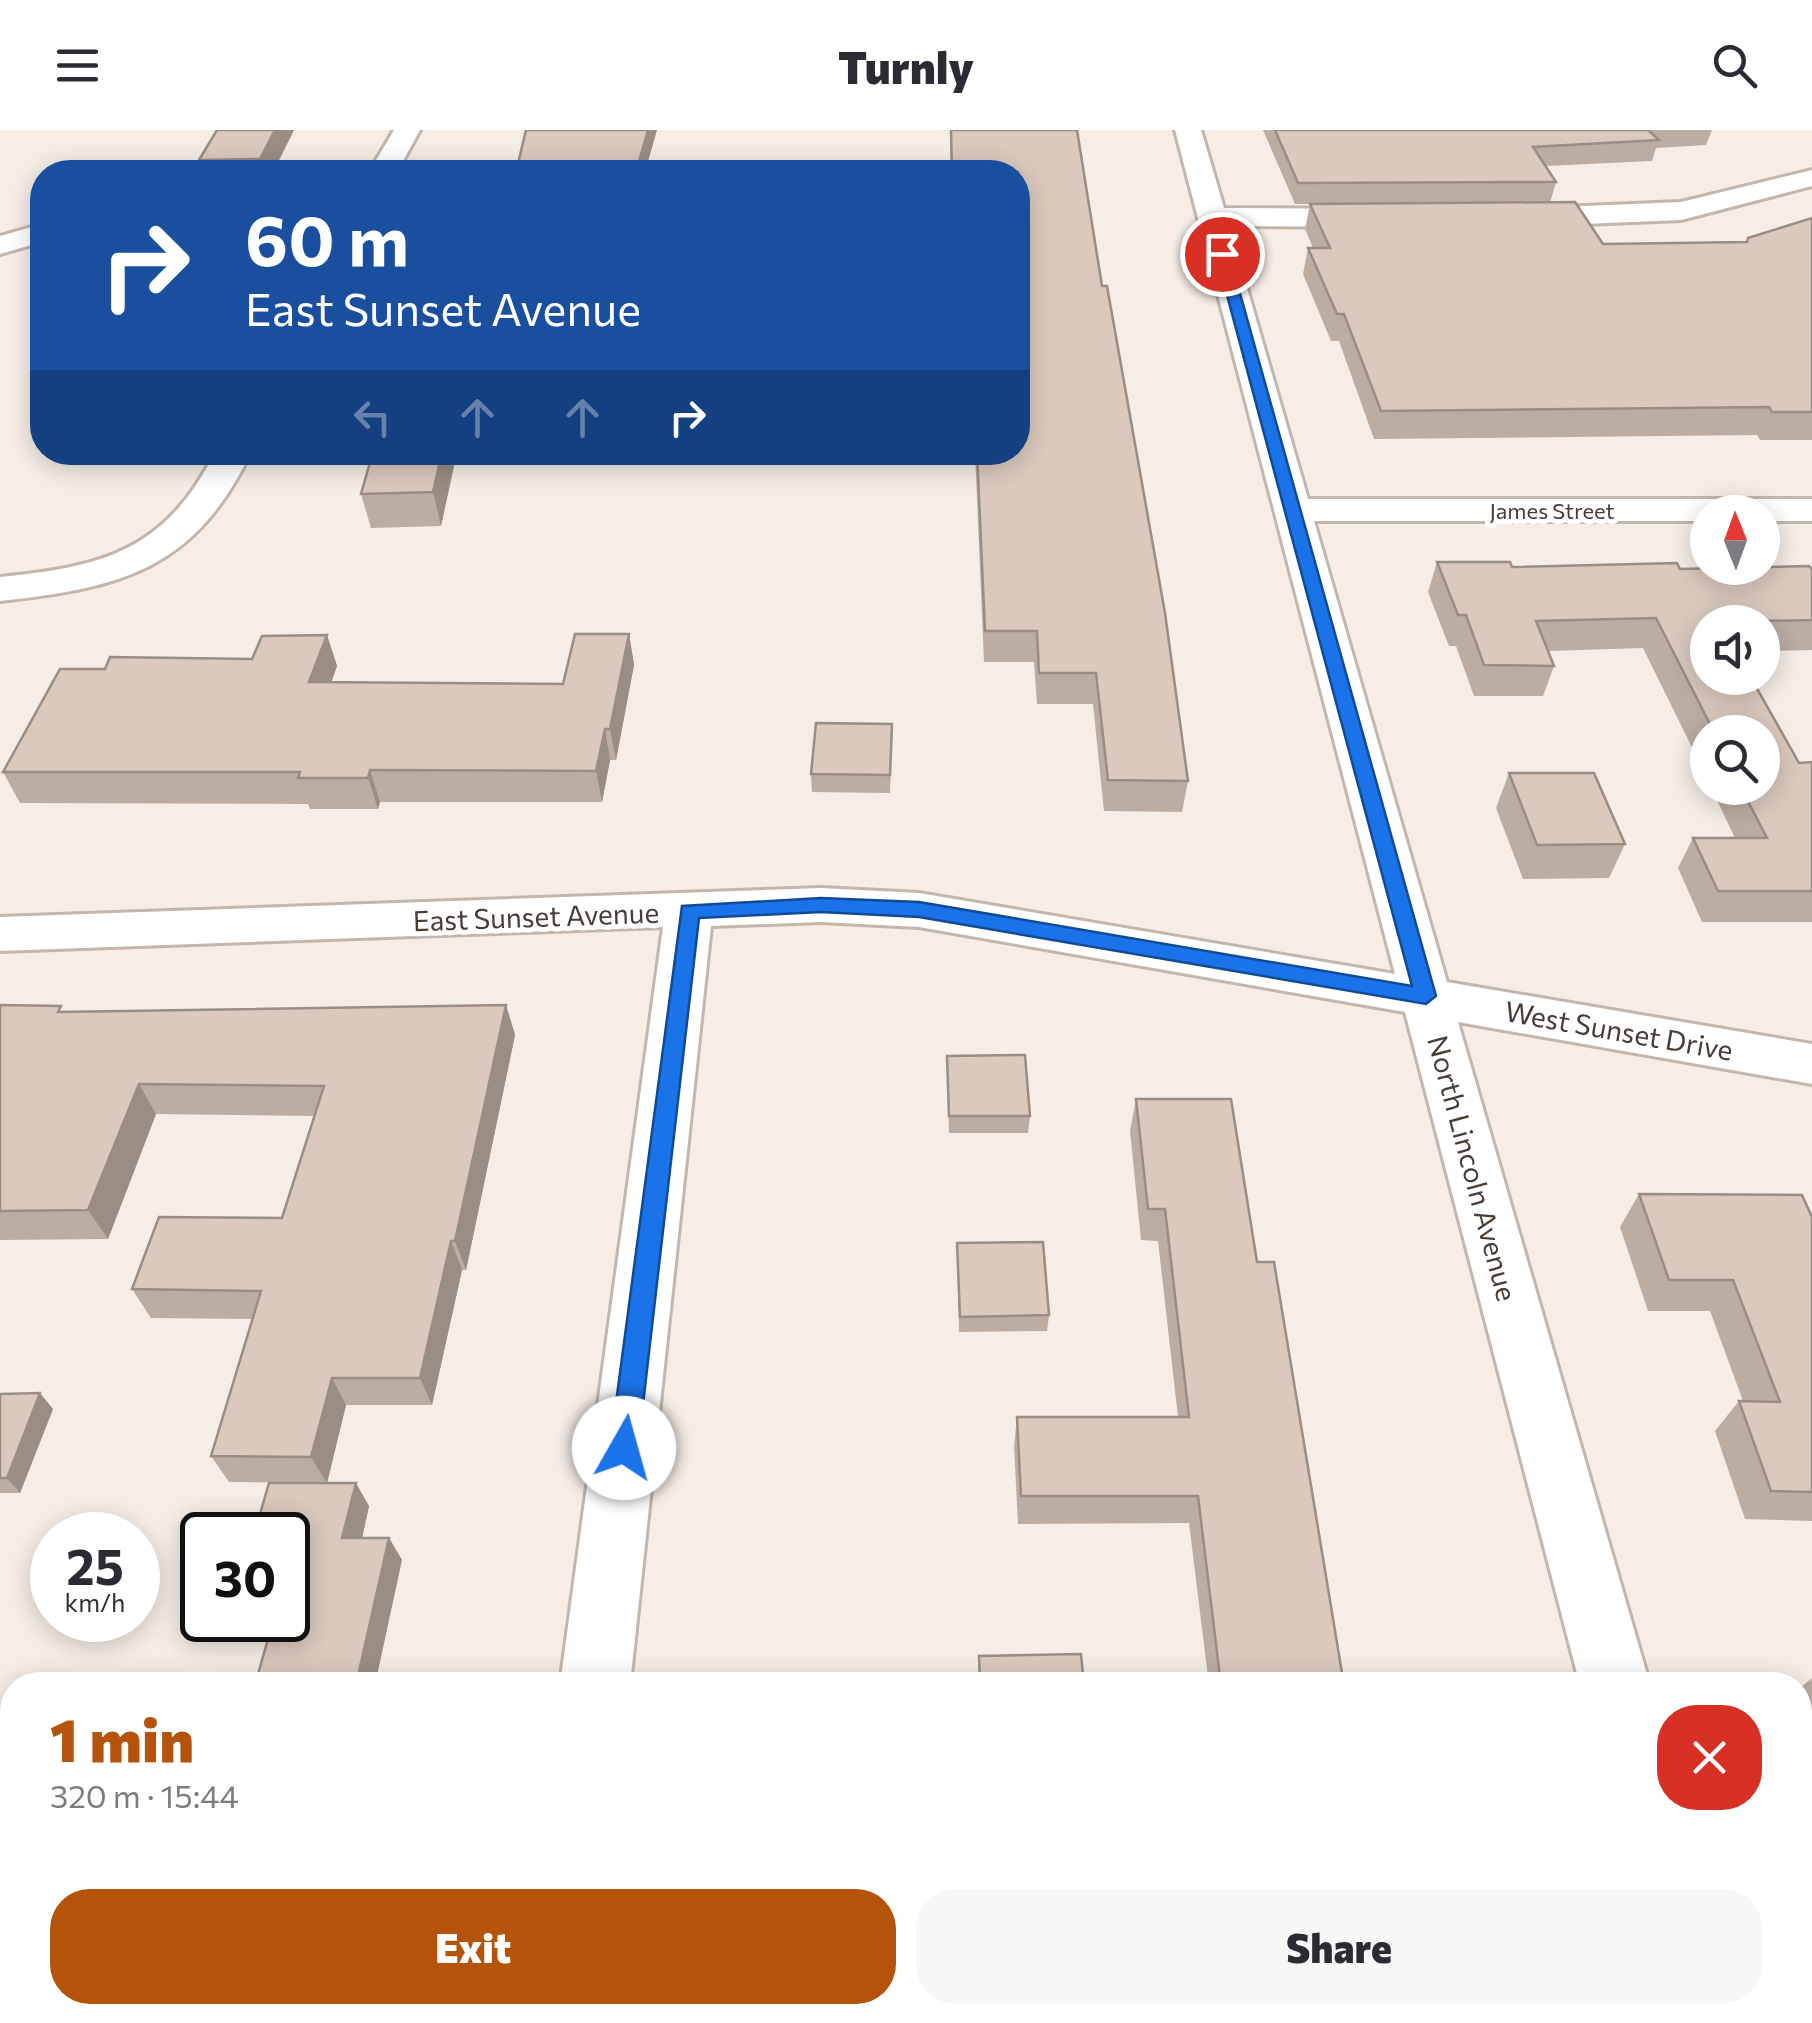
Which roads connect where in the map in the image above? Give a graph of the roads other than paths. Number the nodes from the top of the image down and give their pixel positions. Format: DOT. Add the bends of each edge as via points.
graph roads {
  1 [pos="408,130"];
  2 [pos="1188,130"];
  3 [pos="390,160"];
  4 [pos="1812,178"];
  5 [pos="1212,217"];
  6 [pos="1411,218"];
  7 [pos="1490,218"];
  8 [pos="30,237"];
  9 [pos="0,245"];
  10 [pos="225,465"];
  11 [pos="1292,510"];
  12 [pos="1812,510"];
  13 [pos="0,589"];
  14 [pos="689,911"];
  15 [pos="0,934"];
  16 [pos="1426,996"];
  17 [pos="1812,1064"];
  18 [pos="597,1672"];
  19 [pos="1611,1672"];
  1 -- 3 [label="street"];
  2 -- 5 [label="street, North Lincoln Avenue"];
  4 -- 7 [label="street" via="1681,211"];
  5 -- 6 [label="street"];
  5 -- 11 [label="street, North Lincoln Avenue"];
  8 -- 9 [label="street"];
  10 -- 13 [label="street" via="191,520 128,562 81,578"];
  11 -- 12 [label="street, James Street"];
  11 -- 16 [label="street, North Lincoln Avenue"];
  14 -- 15 [label="street, East Sunset Avenue"];
  14 -- 16 [label="street, East Sunset Avenue" via="821,905 919,910"];
  14 -- 18 [label="street"];
  16 -- 17 [label="street, West Sunset Drive"];
  16 -- 19 [label="street, North Lincoln Avenue"];
}
